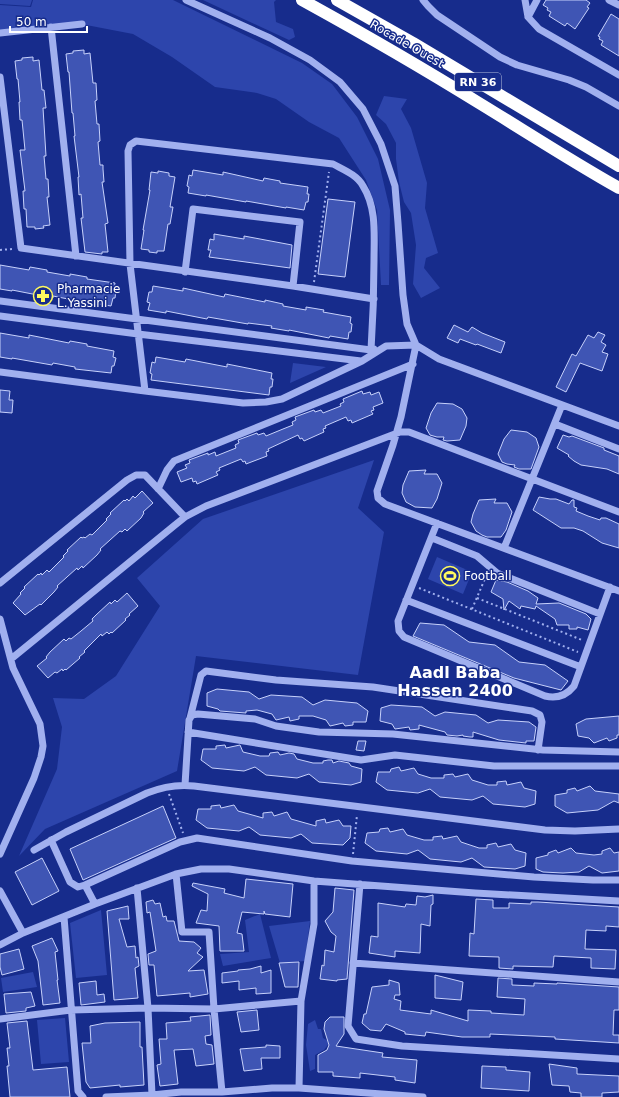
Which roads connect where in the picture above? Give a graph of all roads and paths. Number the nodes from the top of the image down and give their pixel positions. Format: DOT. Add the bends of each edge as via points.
graph roads {
  1 [pos="186,0"];
  2 [pos="302,0"];
  3 [pos="337,0"];
  4 [pos="423,0"];
  5 [pos="525,0"];
  6 [pos="537,0"];
  7 [pos="609,0"];
  8 [pos="619,5"];
  9 [pos="528,17"];
  10 [pos="82,24"];
  11 [pos="51,27"];
  12 [pos="0,33"];
  13 [pos="619,76"];
  14 [pos="0,77"];
  15 [pos="619,106"];
  16 [pos="330,164"];
  17 [pos="619,166"];
  18 [pos="619,188"];
  19 [pos="21,248"];
  20 [pos="0,250"];
  21 [pos="76,256"];
  22 [pos="130,264"];
  23 [pos="185,272"];
  24 [pos="294,286"];
  25 [pos="313,289"];
  26 [pos="374,299"];
  27 [pos="0,301"];
  28 [pos="0,316"];
  29 [pos="136,320"];
  30 [pos="138,334"];
  31 [pos="416,345"];
  32 [pos="386,346"];
  33 [pos="371,350"];
  34 [pos="362,361"];
  35 [pos="413,364"];
  36 [pos="0,372"];
  37 [pos="145,391"];
  38 [pos="562,405"];
  39 [pos="554,424"];
  40 [pos="619,426"];
  41 [pos="397,433"];
  42 [pos="619,449"];
  43 [pos="532,478"];
  44 [pos="158,489"];
  45 [pos="619,512"];
  46 [pos="185,517"];
  47 [pos="437,523"];
  48 [pos="432,538"];
  49 [pos="504,548"];
  50 [pos="490,568"];
  51 [pos="0,583"];
  52 [pos="412,586"];
  53 [pos="610,587"];
  54 [pos="619,591"];
  55 [pos="477,598"];
  56 [pos="406,600"];
  57 [pos="472,610"];
  58 [pos="600,614"];
  59 [pos="0,619"];
  60 [pos="590,643"];
  61 [pos="585,655"];
  62 [pos="11,659"];
  63 [pos="581,667"];
  64 [pos="189,720"];
  65 [pos="188,732"];
  66 [pos="538,750"];
  67 [pos="619,752"];
  68 [pos="619,766"];
  69 [pos="184,785"];
  70 [pos="166,787"];
  71 [pos="358,807"];
  72 [pos="619,829"];
  73 [pos="0,836"];
  74 [pos="51,840"];
  75 [pos="186,840"];
  76 [pos="4,845"];
  77 [pos="34,850"];
  78 [pos="0,854"];
  79 [pos="352,861"];
  80 [pos="176,874"];
  81 [pos="619,880"];
  82 [pos="314,881"];
  83 [pos="360,884"];
  84 [pos="85,886"];
  85 [pos="137,888"];
  86 [pos="0,891"];
  87 [pos="619,901"];
  88 [pos="95,904"];
  89 [pos="64,917"];
  90 [pos="23,933"];
  91 [pos="0,945"];
  92 [pos="353,963"];
  93 [pos="619,982"];
  94 [pos="301,1001"];
  95 [pos="148,1008"];
  96 [pos="214,1009"];
  97 [pos="71,1010"];
  98 [pos="0,1019"];
  99 [pos="619,1059"];
  100 [pos="299,1088"];
  101 [pos="222,1092"];
  102 [pos="152,1095"];
  103 [pos="182,1095"];
  104 [pos="83,1097"];
  105 [pos="101,1097"];
  106 [pos="106,1097"];
  107 [pos="423,1097"];
  1 -- 31 [label="street" via="270,38 310,60 340,82 363,109 381,144 395,186 403,295 407,324"];
  2 -- 18 [label="highway, Rocade Ouest" via="426,71"];
  3 -- 17 [label="highway, Rocade Ouest / RN 36"];
  4 -- 15 [label="street" via="437,15 500,57 586,87"];
  5 -- 9 [label="street"];
  6 -- 9 [label="street"];
  7 -- 8 [label="street"];
  9 -- 13 [label="street" via="539,29"];
  10 -- 11 [label="street"];
  11 -- 12 [label="street"];
  11 -- 21 [label="street"];
  14 -- 19 [label="street"];
  16 -- 22 [label="street" via="136,141 130,145 128,151"];
  16 -- 25 [label="path"];
  16 -- 26 [label="street" via="350,173 363,184 370,200 374,225"];
  19 -- 20 [label="path"];
  19 -- 21 [label="street"];
  21 -- 22 [label="street"];
  22 -- 23 [label="street"];
  22 -- 29 [label="street"];
  23 -- 24 [label="street"];
  23 -- 24 [label="street" via="193,209 300,222"];
  24 -- 25 [label="street"];
  25 -- 26 [label="street"];
  26 -- 33 [label="street"];
  27 -- 29 [label="street"];
  28 -- 30 [label="street"];
  29 -- 30 [label="street"];
  29 -- 33 [label="street"];
  30 -- 34 [label="street"];
  30 -- 37 [label="street"];
  31 -- 32 [label="street"];
  31 -- 35 [label="street"];
  31 -- 38 [label="street" via="439,359"];
  32 -- 33 [label="street"];
  32 -- 34 [label="street"];
  34 -- 37 [label="street" via="282,399 266,402 243,403"];
  35 -- 41 [label="street"];
  35 -- 44 [label="street" via="174,461 166,470"];
  36 -- 37 [label="street"];
  38 -- 39 [label="street"];
  38 -- 40 [label="street"];
  39 -- 42 [label="street"];
  39 -- 43 [label="street"];
  41 -- 43 [label="street" via="409,432"];
  41 -- 46 [label="street" via="206,506"];
  41 -- 47 [label="street" via="376,491 378,498 382,503"];
  43 -- 45 [label="street"];
  43 -- 49 [label="street"];
  44 -- 46 [label="street"];
  44 -- 51 [label="street" via="145,475 136,475 127,480"];
  46 -- 62 [label="street"];
  47 -- 48 [label="street"];
  47 -- 49 [label="street"];
  48 -- 50 [label="street" via="477,556"];
  48 -- 52 [label="street"];
  49 -- 53 [label="street"];
  50 -- 55 [label="path"];
  50 -- 58 [label="street"];
  52 -- 56 [label="street"];
  52 -- 57 [label="path"];
  53 -- 54 [label="street"];
  53 -- 58 [label="street"];
  55 -- 57 [label="path"];
  55 -- 60 [label="path"];
  56 -- 63 [label="street"];
  56 -- 63 [label="street" via="397,625 404,637 545,696 554,697 567,693 574,686"];
  57 -- 61 [label="path"];
  58 -- 60 [label="street"];
  59 -- 62 [label="street"];
  60 -- 61 [label="street"];
  61 -- 63 [label="street"];
  62 -- 76 [label="street" via="40,724 43,746 34,778"];
  64 -- 65 [label="street"];
  64 -- 66 [label="street" via="195,714 205,714 255,719 276,726 319,732 393,734"];
  64 -- 66 [label="street" via="201,675 206,671 276,680 373,687 532,711 540,715 542,722"];
  65 -- 68 [label="street" via="361,760 395,756 494,766"];
  65 -- 69 [label="street"];
  66 -- 67 [label="street"];
  69 -- 70 [label="street"];
  69 -- 71 [label="street"];
  70 -- 74 [label="street" via="147,793"];
  70 -- 75 [label="path"];
  71 -- 72 [label="street" via="546,830"];
  71 -- 79 [label="path"];
  73 -- 76 [label="street"];
  74 -- 77 [label="street"];
  74 -- 84 [label="street" via="70,882 78,887"];
  75 -- 79 [label="street" via="202,838"];
  75 -- 84 [label="street"];
  76 -- 78 [label="street"];
  79 -- 81 [label="street" via="534,877"];
  80 -- 82 [label="street" via="201,869 229,869"];
  80 -- 85 [label="street"];
  80 -- 96 [label="street" via="182,932 209,932"];
  82 -- 83 [label="street"];
  82 -- 94 [label="street" via="314,924"];
  83 -- 87 [label="street"];
  83 -- 92 [label="street"];
  84 -- 88 [label="street"];
  85 -- 88 [label="street"];
  85 -- 95 [label="street"];
  86 -- 90 [label="street"];
  88 -- 89 [label="street"];
  89 -- 90 [label="street"];
  89 -- 97 [label="street"];
  90 -- 91 [label="street"];
  92 -- 93 [label="street"];
  92 -- 99 [label="street" via="348,1026 356,1039 402,1046"];
  94 -- 96 [label="street"];
  94 -- 100 [label="street"];
  95 -- 96 [label="street"];
  95 -- 97 [label="street"];
  95 -- 102 [label="street"];
  96 -- 101 [label="street"];
  97 -- 98 [label="street"];
  97 -- 104 [label="street" via="78,1091"];
  100 -- 101 [label="street"];
  100 -- 107 [label="street"];
  101 -- 103 [label="street"];
  102 -- 103 [label="street"];
  102 -- 106 [label="street"];
  105 -- 106 [label="street"];
}
